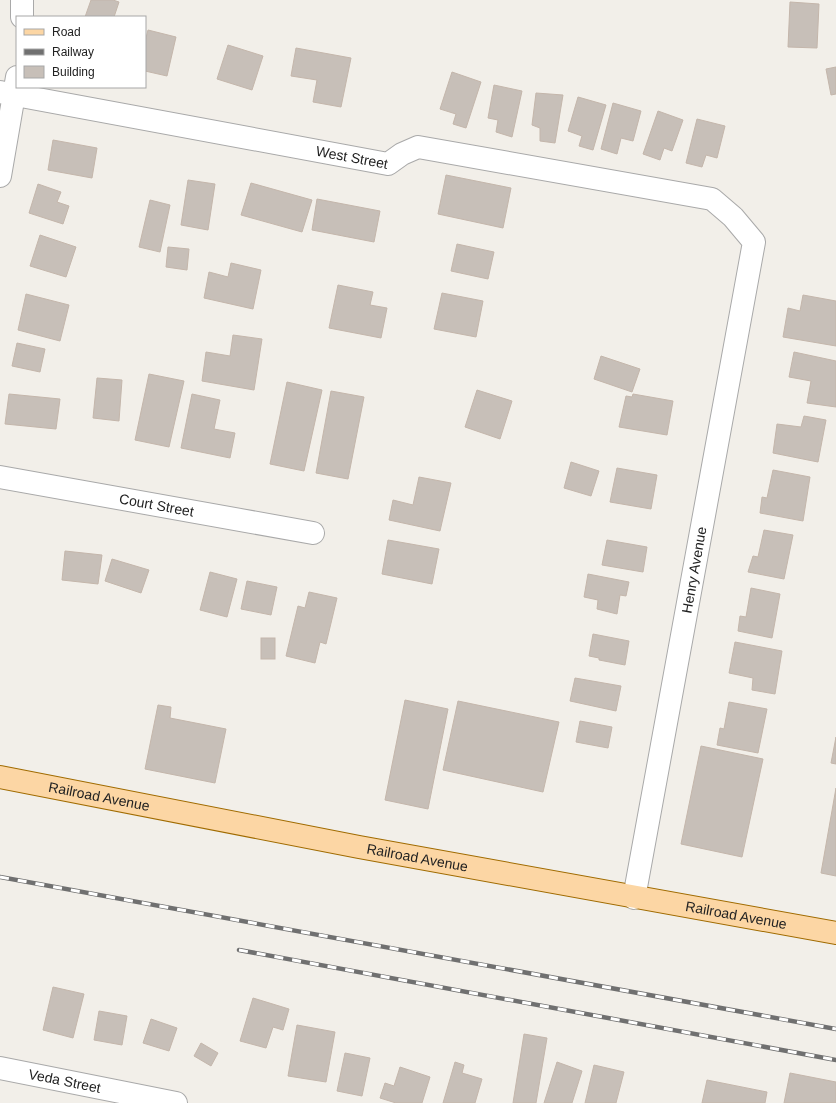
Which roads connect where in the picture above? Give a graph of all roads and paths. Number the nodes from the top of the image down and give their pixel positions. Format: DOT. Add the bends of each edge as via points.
graph roads {
  1 [pos="22,0"];
  2 [pos="22,16"];
  3 [pos="10,88"];
  4 [pos="0,176"];
  5 [pos="754,242"];
  6 [pos="0,477"];
  7 [pos="313,533"];
  8 [pos="0,777"];
  9 [pos="634,898"];
  10 [pos="836,934"];
  11 [pos="0,1068"];
  12 [pos="176,1103"];
  1 -- 2 [label="street"];
  3 -- 4 [label="street"];
  3 -- 5 [label="street, West Street" via="388,164 418,147 712,199 734,217"];
  5 -- 9 [label="street, Henry Avenue"];
  6 -- 7 [label="street, Court Street"];
  8 -- 9 [label="main road, Railroad Avenue"];
  9 -- 10 [label="main road, Railroad Avenue"];
  11 -- 12 [label="street, Veda Street"];
}
